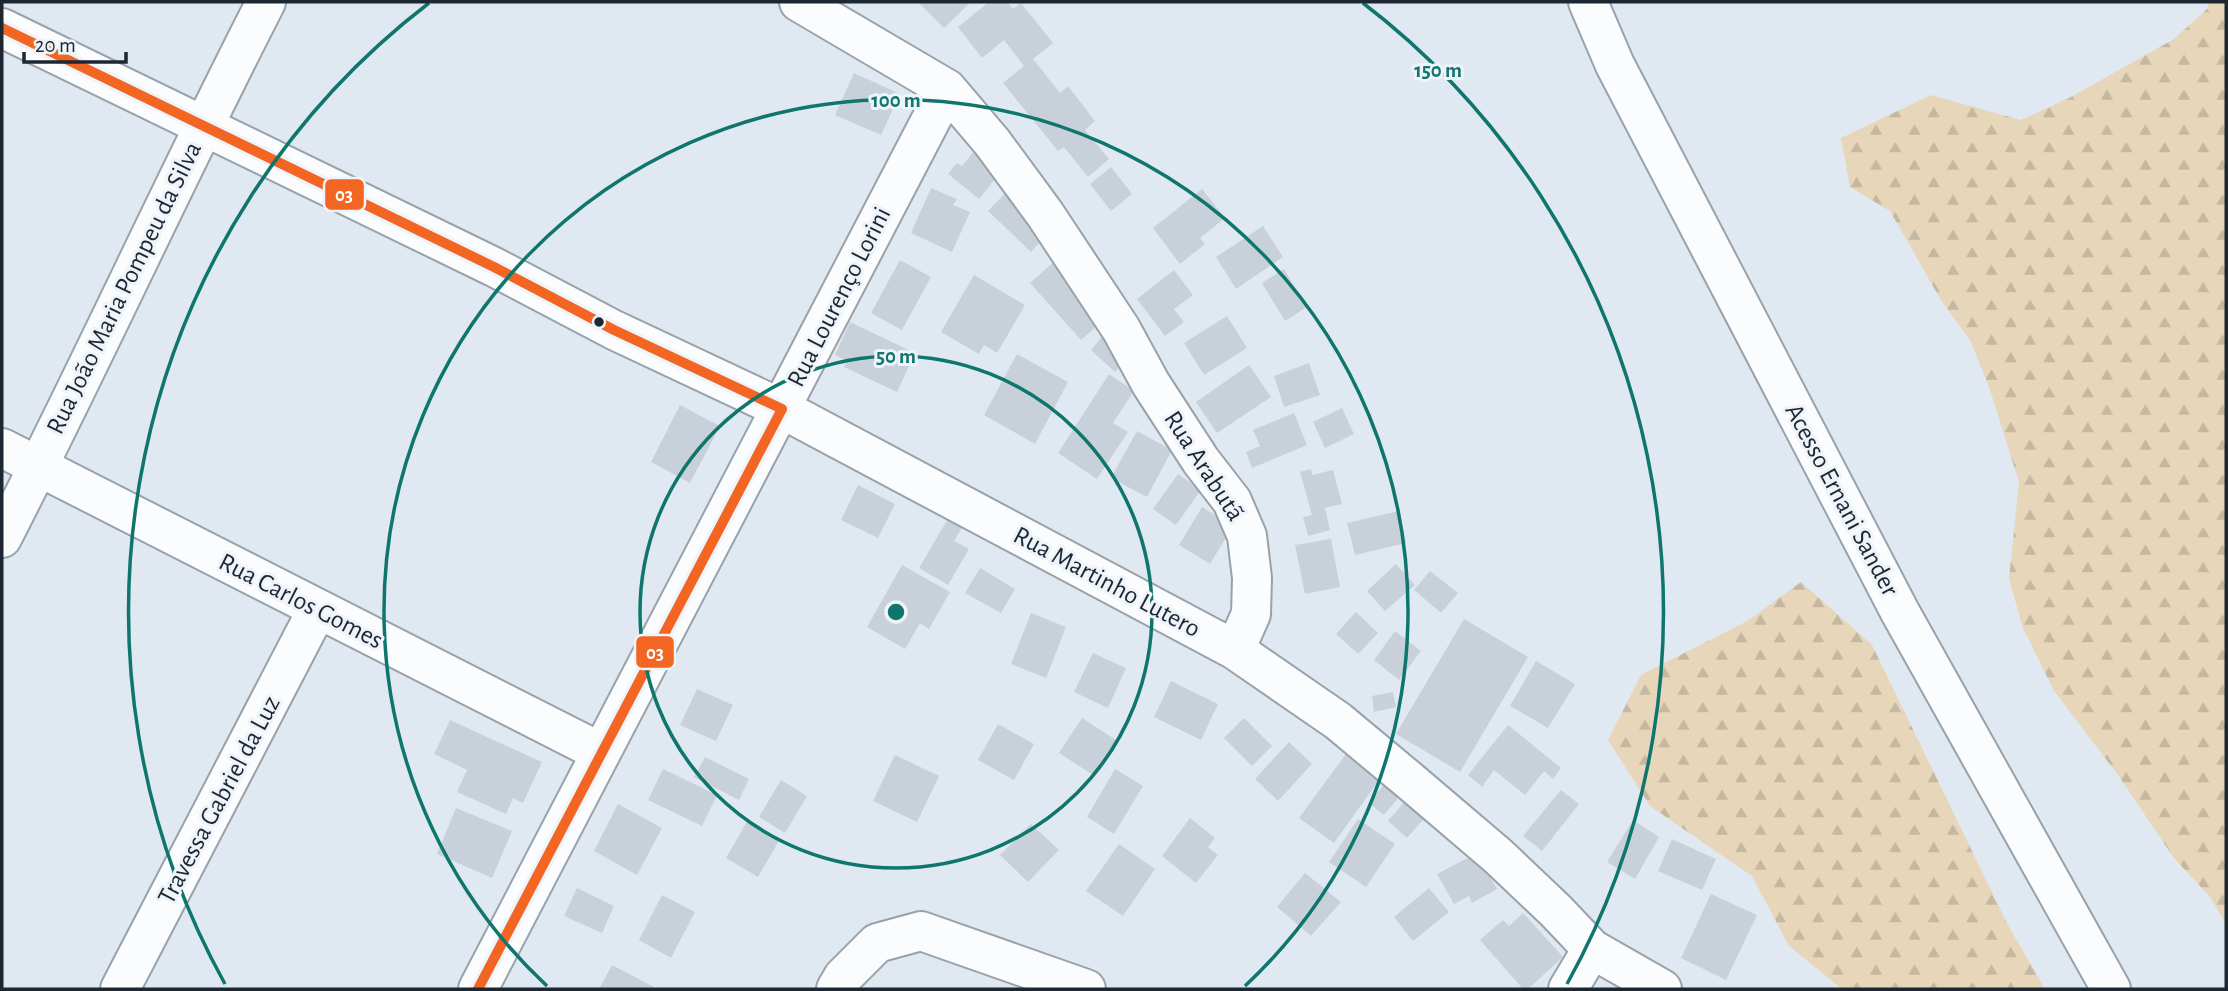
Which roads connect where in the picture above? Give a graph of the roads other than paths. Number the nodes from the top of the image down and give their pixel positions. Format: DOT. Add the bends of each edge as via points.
graph roads {
  1 [pos="267,2"];
  2 [pos="799,2"];
  3 [pos="1588,2"];
  4 [pos="2,28"];
  5 [pos="947,89"];
  6 [pos="202,127"];
  7 [pos="782,409"];
  8 [pos="2,449"];
  9 [pos="38,467"];
  10 [pos="2,538"];
  11 [pos="317,610"];
  12 [pos="1235,650"];
  13 [pos="600,752"];
  14 [pos="1592,949"];
  15 [pos="120,989"];
  16 [pos="478,989"];
  17 [pos="836,989"];
  18 [pos="1086,989"];
  19 [pos="1568,989"];
  20 [pos="1662,989"];
  21 [pos="2111,989"];
  1 -- 6 [label="main road, Rua João Maria Pompeu da Silva"];
  2 -- 5 [label="main road, Rua Arabutã"];
  3 -- 21 [label="main road, Acesso Ernani Sander" via="1615,65 1900,612"];
  4 -- 6 [label="main road, Rua Martinho Lutero"];
  5 -- 7 [label="main road, Rua Lourenço Lorini"];
  5 -- 12 [label="main road, Rua Arabutã" via="1045,214 1121,329 1151,384 1232,501 1247,536 1252,578 1251,614"];
  6 -- 7 [label="main road, Rua Martinho Lutero"];
  6 -- 9 [label="main road, Rua João Maria Pompeu da Silva"];
  7 -- 12 [label="main road, Rua Martinho Lutero"];
  7 -- 13 [label="main road, Rua Lourenço Lorini"];
  8 -- 9 [label="main road, Rua Carlos Gomes"];
  9 -- 10 [label="main road, Rua João Maria Pompeu da Silva"];
  9 -- 11 [label="main road, Rua Carlos Gomes"];
  11 -- 13 [label="main road, Rua Carlos Gomes"];
  11 -- 15 [label="main road, Travessa Gabriel da Luz"];
  12 -- 14 [label="main road" via="1338,721 1410,781 1498,856"];
  13 -- 16 [label="main road, Rua Lourenço Lorini"];
  14 -- 19 [label="main road"];
  14 -- 20 [label="main road"];
  17 -- 18 [label="main road" via="842,976 877,943 921,931"];
}
